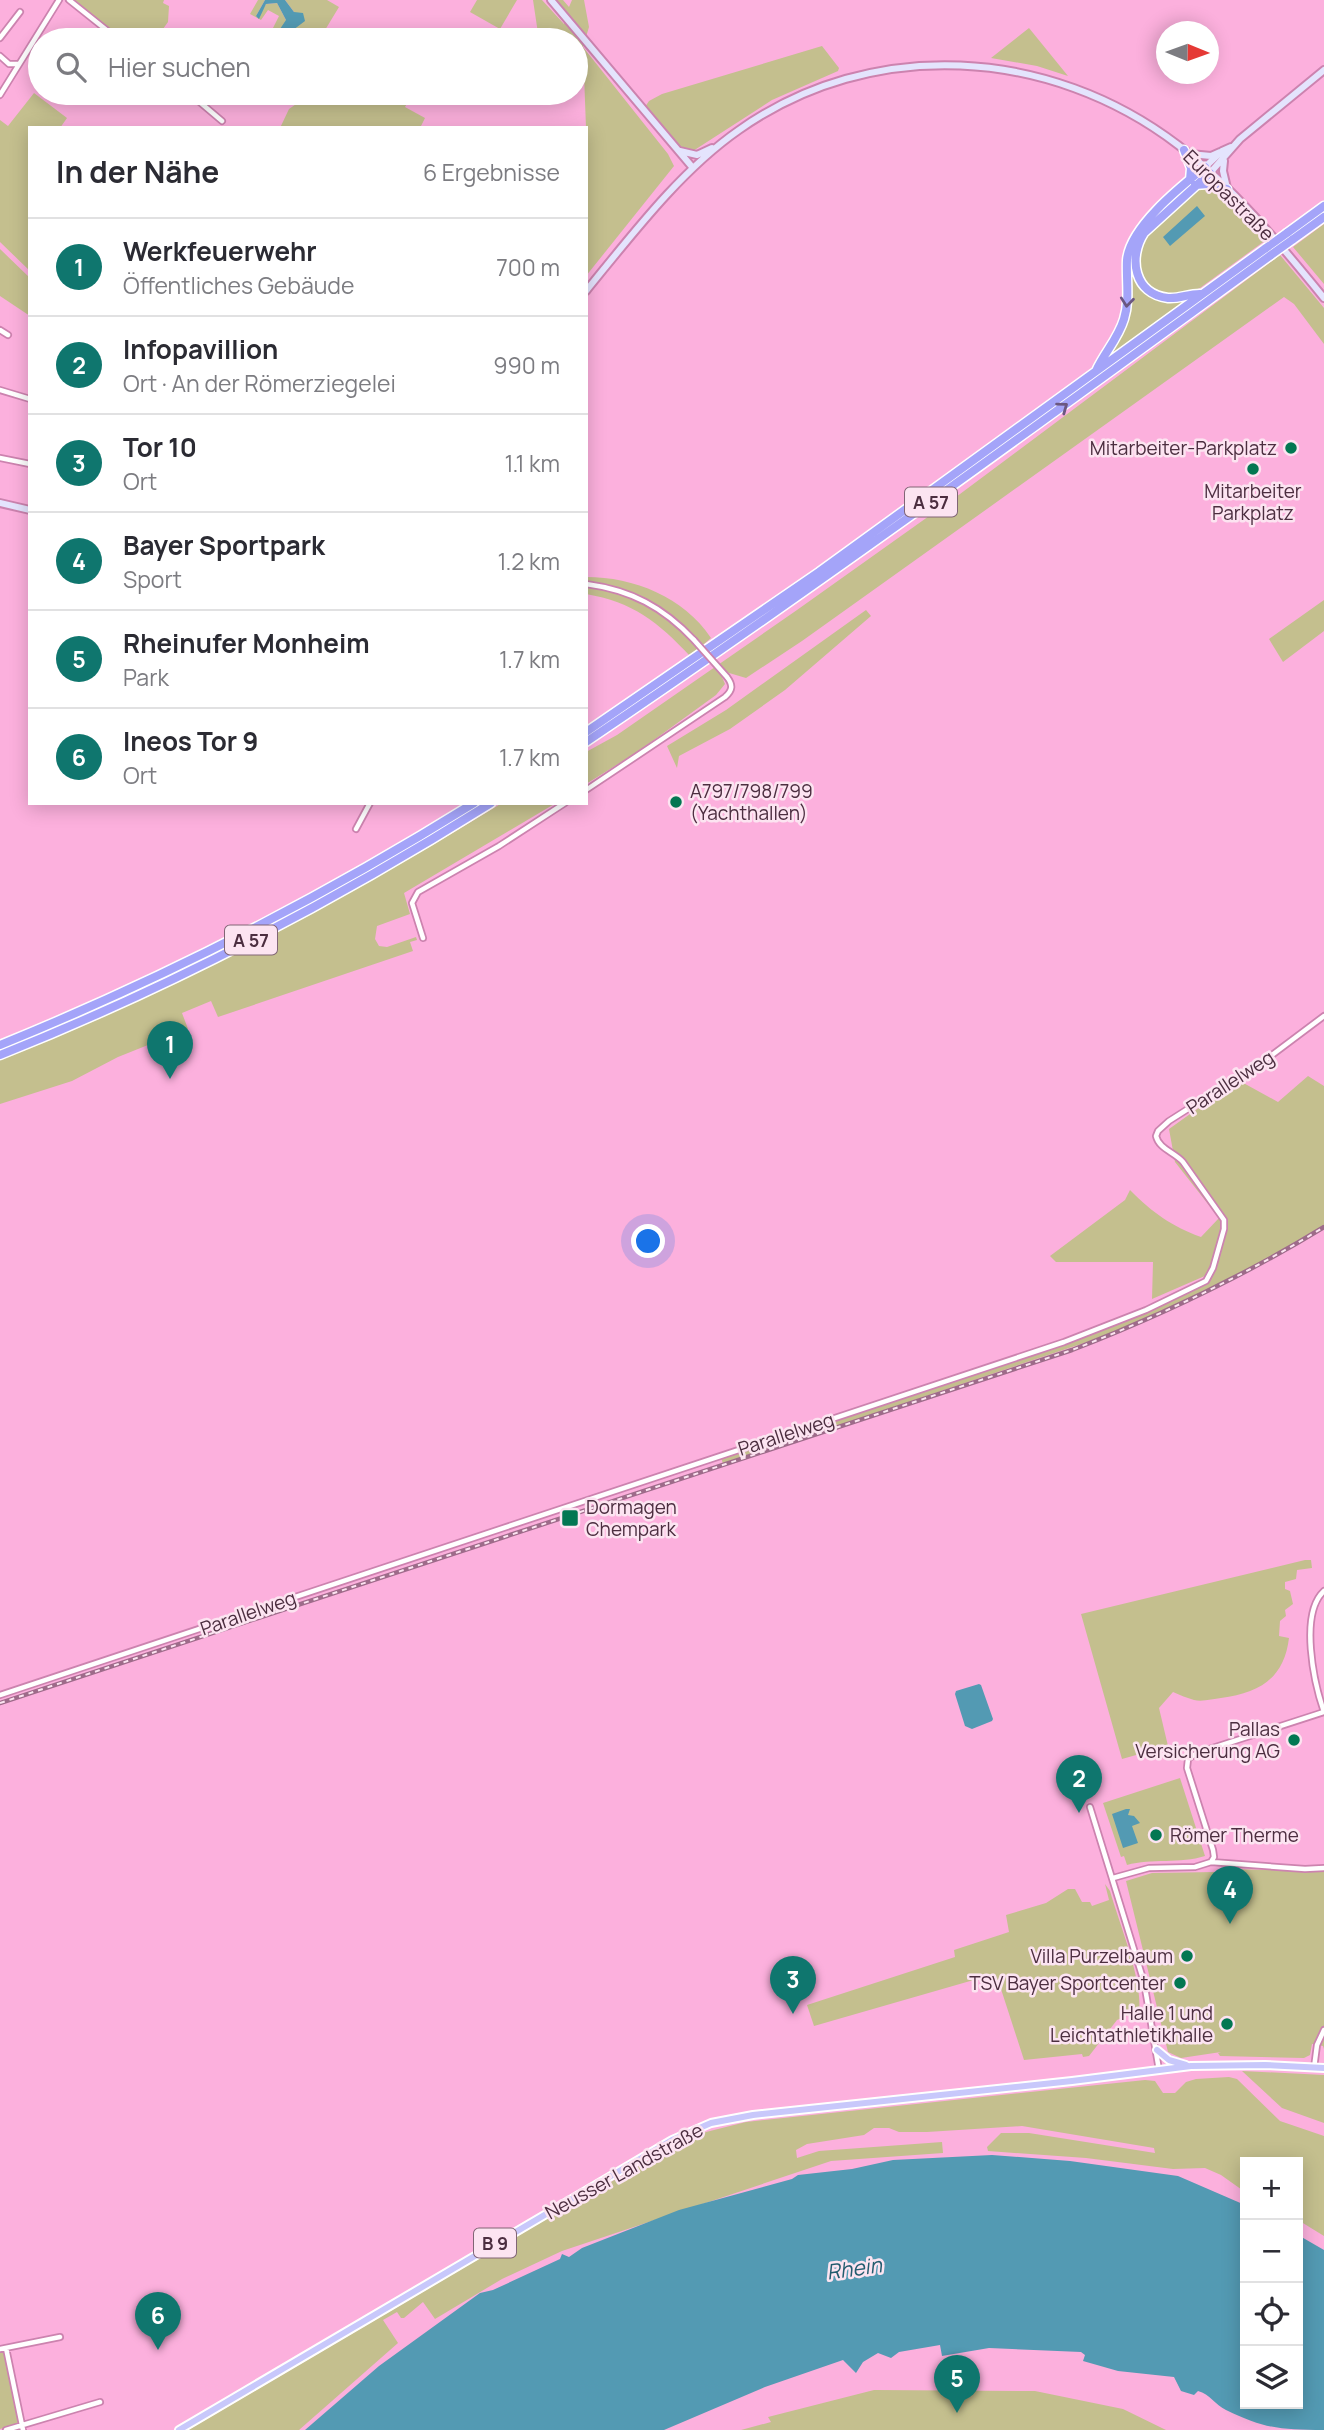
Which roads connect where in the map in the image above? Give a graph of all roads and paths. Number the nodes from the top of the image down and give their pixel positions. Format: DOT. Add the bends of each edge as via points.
graph roads {
  1 [pos="58,0"];
  2 [pos="69,0"];
  3 [pos="551,0"];
  4 [pos="20,12"];
  5 [pos="40,28"];
  6 [pos="104,28"];
  7 [pos="575,28"];
  8 [pos="0,38"];
  9 [pos="588,44"];
  10 [pos="28,48"];
  11 [pos="0,56"];
  12 [pos="18,64"];
  13 [pos="1324,70"];
  14 [pos="0,95"];
  15 [pos="203,105"];
  16 [pos="222,121"];
  17 [pos="722,142"];
  18 [pos="678,150"];
  19 [pos="1187,152"];
  20 [pos="1223,155"];
  21 [pos="693,168"];
  22 [pos="1208,170"];
  23 [pos="1192,182"];
  24 [pos="1227,190"];
  25 [pos="1324,206"];
  26 [pos="1324,217"];
  27 [pos="1289,236"];
  28 [pos="1268,252"];
  29 [pos="588,289"];
  30 [pos="1202,294"];
  31 [pos="1324,298"];
  32 [pos="0,330"];
  33 [pos="8,335"];
  34 [pos="1096,371"];
  35 [pos="0,390"];
  36 [pos="28,398"];
  37 [pos="0,458"];
  38 [pos="28,464"];
  39 [pos="0,503"];
  40 [pos="28,510"];
  41 [pos="588,584"];
  42 [pos="588,731"];
  43 [pos="588,741"];
  44 [pos="588,789"];
  45 [pos="369,805"];
  46 [pos="471,805"];
  47 [pos="488,805"];
  48 [pos="562,805"];
  49 [pos="356,829"];
  50 [pos="423,938"];
  51 [pos="1324,1016"];
  52 [pos="0,1045"];
  53 [pos="0,1055"];
  54 [pos="1324,1591"];
  55 [pos="0,1695"];
  56 [pos="1324,1712"];
  57 [pos="1090,1807"];
  58 [pos="1211,1862"];
  59 [pos="1324,1868"];
  60 [pos="1113,1878"];
  61 [pos="1324,2030"];
  62 [pos="1157,2050"];
  63 [pos="1191,2066"];
  64 [pos="1314,2068"];
  65 [pos="1324,2068"];
  66 [pos="1159,2070"];
  67 [pos="60,2337"];
  68 [pos="3,2348"];
  69 [pos="100,2402"];
  70 [pos="23,2428"];
  71 [pos="6,2430"];
  72 [pos="179,2430"];
  1 -- 5 [label="street"];
  2 -- 6 [label="street"];
  3 -- 7 [label="main road"];
  4 -- 8 [label="street"];
  9 -- 18 [label="main road"];
  10 -- 12 [label="street"];
  11 -- 12 [label="street" via="9,64"];
  12 -- 14 [label="street"];
  13 -- 20 [label="main road"];
  15 -- 16 [label="street"];
  17 -- 18 [label="main road" via="697,155"];
  17 -- 19 [label="main road, Europastraße" via="771,109 825,84 897,67 953,64 1013,70 1073,87 1136,117"];
  17 -- 21 [label="main road, Europastraße"];
  18 -- 21 [label="main road"];
  19 -- 20 [label="main road"];
  19 -- 22 [label="main road, Europastraße"];
  19 -- 23 [label="highway"];
  20 -- 22 [label="main road"];
  20 -- 24 [label="main road"];
  21 -- 29 [label="main road, Europastraße"];
  22 -- 23 [label="highway"];
  22 -- 24 [label="main road, Europastraße"];
  23 -- 24 [label="highway"];
  23 -- 30 [label="highway" via="1144,233 1134,262 1143,284 1157,295"];
  23 -- 34 [label="highway, one-way" via="1139,228 1132,240 1125,318"];
  24 -- 31 [label="main road, Europastraße"];
  25 -- 27 [label="highway, A 57"];
  26 -- 27 [label="highway, A 57"];
  27 -- 28 [label="highway, A 57, bridge"];
  28 -- 30 [label="highway, A 57"];
  43 -- 28 [label="highway, A 57, one-way" via="835,571"];
  30 -- 34 [label="highway, A 57"];
  32 -- 33 [label="street"];
  34 -- 42 [label="highway, A 57" via="819,572"];
  35 -- 36 [label="street"];
  37 -- 38 [label="street"];
  39 -- 40 [label="main road"];
  41 -- 44 [label="street, bridge" via="620,590 669,616 727,677 732,689"];
  45 -- 49 [label="street"];
  46 -- 52 [label="highway, A 57" via="357,873 201,956"];
  47 -- 53 [label="highway, A 57" via="363,880 231,950"];
  48 -- 50 [label="street" via="418,892 412,903"];
  51 -- 55 [label="street, Parallelweg" via="1158,1131 1159,1144 1183,1162 1222,1216 1220,1242 1206,1281 1064,1342"];
  54 -- 56 [label="street" via="1312,1613 1311,1645"];
  56 -- 58 [label="street" via="1188,1759 1186,1768 1213,1850"];
  57 -- 60 [label="street"];
  58 -- 59 [label="street"];
  58 -- 60 [label="street" via="1149,1868"];
  60 -- 62 [label="street" via="1144,1982"];
  61 -- 64 [label="street"];
  62 -- 63 [label="main road" via="1169,2060"];
  62 -- 66 [label="street"];
  63 -- 64 [label="main road, B 9"];
  63 -- 66 [label="main road, B 9"];
  64 -- 65 [label="main road, B 9"];
  66 -- 72 [label="main road, Neusser Landstraße / B 9" via="745,2116 700,2127"];
  67 -- 68 [label="street"];
  68 -- 70 [label="street"];
  69 -- 70 [label="street"];
  70 -- 71 [label="street"];
}
